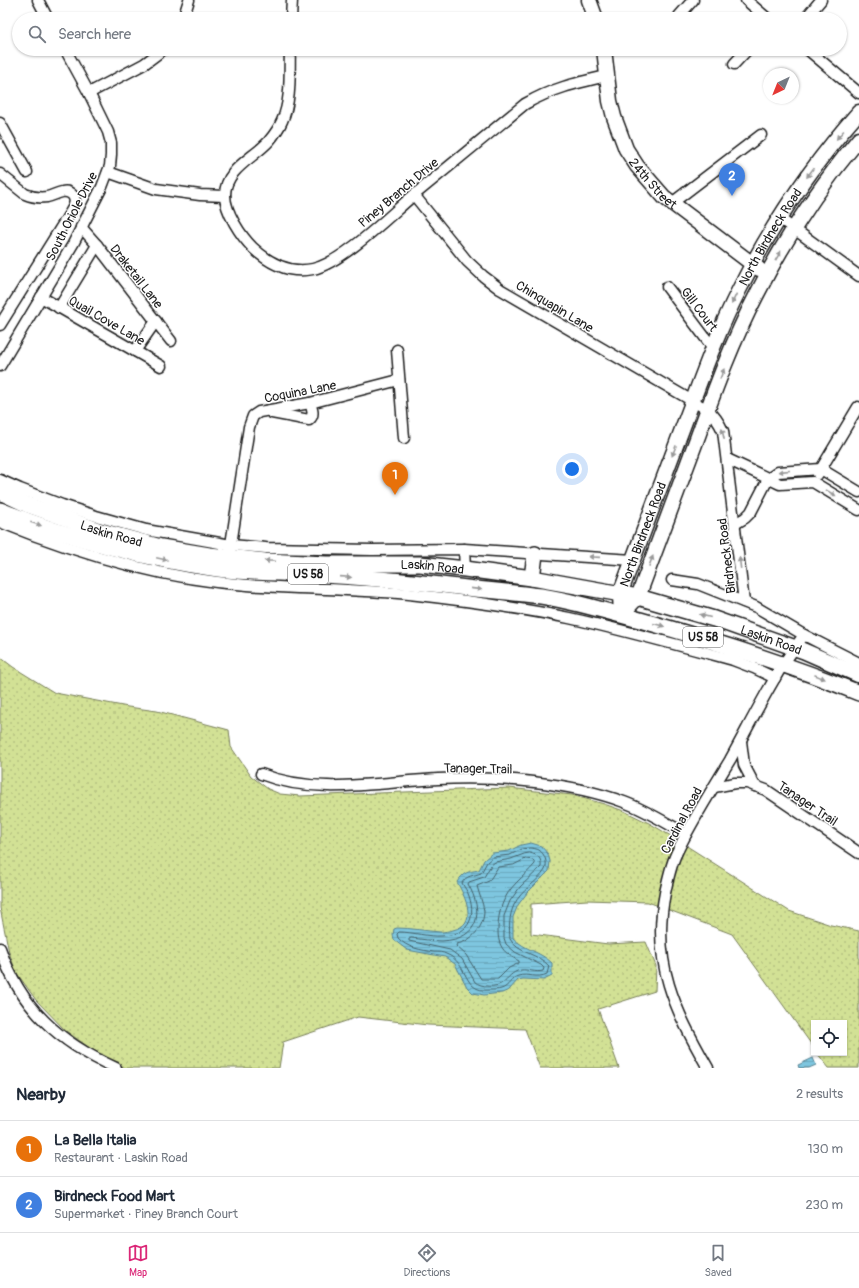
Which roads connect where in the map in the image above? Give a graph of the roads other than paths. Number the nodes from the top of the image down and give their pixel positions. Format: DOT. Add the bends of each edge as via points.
graph roads {
  1 [pos="38,0"];
  2 [pos="189,0"];
  3 [pos="292,0"];
  4 [pos="589,0"];
  5 [pos="693,0"];
  6 [pos="746,0"];
  7 [pos="821,0"];
  8 [pos="44,12"];
  9 [pos="185,12"];
  10 [pos="291,12"];
  11 [pos="593,12"];
  12 [pos="682,12"];
  13 [pos="760,12"];
  14 [pos="811,12"];
  15 [pos="69,56"];
  16 [pos="155,56"];
  17 [pos="290,56"];
  18 [pos="605,56"];
  19 [pos="741,56"];
  20 [pos="815,56"];
  21 [pos="734,64"];
  22 [pos="607,76"];
  23 [pos="89,93"];
  24 [pos="859,93"];
  25 [pos="859,112"];
  26 [pos="0,123"];
  27 [pos="761,135"];
  28 [pos="859,140"];
  29 [pos="27,172"];
  30 [pos="108,172"];
  31 [pos="0,174"];
  32 [pos="414,195"];
  33 [pos="225,196"];
  34 [pos="672,203"];
  35 [pos="779,218"];
  36 [pos="81,228"];
  37 [pos="794,228"];
  38 [pos="97,245"];
  39 [pos="752,264"];
  40 [pos="767,275"];
  41 [pos="859,276"];
  42 [pos="666,286"];
  43 [pos="41,297"];
  44 [pos="59,308"];
  45 [pos="156,321"];
  46 [pos="0,325"];
  47 [pos="171,341"];
  48 [pos="713,348"];
  49 [pos="397,350"];
  50 [pos="135,351"];
  51 [pos="1,364"];
  52 [pos="161,366"];
  53 [pos="399,380"];
  54 [pos="692,401"];
  55 [pos="310,403"];
  56 [pos="858,407"];
  57 [pos="708,410"];
  58 [pos="264,411"];
  59 [pos="404,438"];
  60 [pos="727,459"];
  61 [pos="821,469"];
  62 [pos="768,479"];
  63 [pos="0,480"];
  64 [pos="813,482"];
  65 [pos="0,492"];
  66 [pos="859,492"];
  67 [pos="0,510"];
  68 [pos="859,510"];
  69 [pos="0,522"];
  70 [pos="735,524"];
  71 [pos="464,549"];
  72 [pos="535,554"];
  73 [pos="633,560"];
  74 [pos="226,563"];
  75 [pos="465,569"];
  76 [pos="532,578"];
  77 [pos="672,580"];
  78 [pos="620,594"];
  79 [pos="638,597"];
  80 [pos="744,602"];
  81 [pos="620,623"];
  82 [pos="804,635"];
  83 [pos="795,648"];
  84 [pos="859,663"];
  85 [pos="784,664"];
  86 [pos="859,675"];
  87 [pos="775,678"];
  88 [pos="859,693"];
  89 [pos="741,741"];
  90 [pos="261,774"];
  91 [pos="714,786"];
  92 [pos="756,786"];
  93 [pos="686,834"];
  94 [pos="859,854"];
  95 [pos="0,948"];
  96 [pos="116,1068"];
  97 [pos="708,1068"];
  1 -- 8 [label="street"];
  2 -- 9 [label="street"];
  3 -- 10 [label="street"];
  4 -- 11 [label="main road"];
  5 -- 12 [label="street"];
  6 -- 13 [label="street"];
  7 -- 14 [label="street"];
  15 -- 23 [label="street, South Oriole Drive"];
  16 -- 23 [label="street"];
  17 -- 33 [label="street" via="287,108 283,120 268,142 233,172"];
  18 -- 22 [label="main road, 24th Street"];
  19 -- 21 [label="street"];
  20 -- 24 [label="street"];
  22 -- 32 [label="street, Piney Branch Drive" via="558,88 525,104"];
  22 -- 34 [label="main road, 24th Street" via="614,117 626,149 651,184"];
  23 -- 30 [label="street, South Oriole Drive" via="111,143"];
  25 -- 35 [label="main road, North Birdneck Road, one-way" via="823,155"];
  26 -- 29 [label="street"];
  27 -- 34 [label="street"];
  28 -- 37 [label="main road, North Birdneck Road" via="830,175"];
  30 -- 33 [label="street" via="156,189"];
  30 -- 36 [label="street, South Oriole Drive"];
  31 -- 46 [label="street" via="30,196 47,197 67,191 74,196 75,204"];
  32 -- 33 [label="street, Piney Branch Drive" via="333,261 317,268 297,271 267,259 245,240 231,216"];
  32 -- 54 [label="street, Chinquapin Lane" via="467,261 500,289"];
  34 -- 39 [label="main road, 24th Street"];
  35 -- 37 [label="street"];
  35 -- 39 [label="main road, North Birdneck Road"];
  36 -- 38 [label="street, Draketail Lane"];
  36 -- 43 [label="street, South Oriole Drive"];
  40 -- 37 [label="main road, North Birdneck Road, one-way"];
  37 -- 41 [label="street"];
  38 -- 44 [label="street"];
  38 -- 45 [label="street, Draketail Lane"];
  39 -- 40 [label="main road, 24th Street"];
  39 -- 48 [label="main road, North Birdneck Road, one-way"];
  57 -- 40 [label="main road, North Birdneck Road, one-way" via="738,333"];
  42 -- 48 [label="street, Gill Court"];
  43 -- 44 [label="street, Quail Cove Lane"];
  43 -- 51 [label="street, South Oriole Drive"];
  44 -- 50 [label="street, Quail Cove Lane"];
  45 -- 47 [label="street, Draketail Lane"];
  45 -- 50 [label="street"];
  48 -- 54 [label="main road, North Birdneck Road"];
  49 -- 53 [label="street"];
  50 -- 52 [label="street, Quail Cove Lane"];
  53 -- 55 [label="street, Coquina Lane"];
  53 -- 59 [label="street"];
  54 -- 57 [label="street, Chinquapin Lane"];
  54 -- 73 [label="main road, North Birdneck Road, one-way"];
  55 -- 58 [label="street, Coquina Lane"];
  55 -- 58 [label="street" via="313,413 309,420"];
  56 -- 61 [label="street"];
  60 -- 57 [label="street, Birdneck Road, one-way" via="720,422"];
  79 -- 57 [label="main road, North Birdneck Road, one-way"];
  58 -- 74 [label="street, Coquina Lane" via="253,416 250,421"];
  60 -- 62 [label="street"];
  60 -- 70 [label="street, Birdneck Road"];
  61 -- 62 [label="street, one-way" via="778,472"];
  61 -- 64 [label="street"];
  61 -- 66 [label="street"];
  62 -- 64 [label="street" via="780,484"];
  62 -- 70 [label="street" via="751,512"];
  63 -- 74 [label="street, Laskin Road" via="55,503 146,530"];
  64 -- 68 [label="street, one-way"];
  65 -- 74 [label="main road, Laskin Road / US 58" via="108,533 209,555"];
  67 -- 74 [label="main road, Laskin Road / US 58, one-way" via="70,535 134,553 174,562"];
  69 -- 74 [label="street, Laskin Road" via="28,534 158,572"];
  80 -- 70 [label="street, Birdneck Road, one-way"];
  71 -- 72 [label="street, Laskin Road"];
  71 -- 74 [label="street, Laskin Road" via="266,548"];
  71 -- 75 [label="street"];
  73 -- 72 [label="street, Laskin Road, one-way"];
  72 -- 76 [label="main road"];
  73 -- 78 [label="main road, North Birdneck Road"];
  75 -- 74 [label="main road, Laskin Road / US 58, one-way" via="420,564 265,561"];
  74 -- 81 [label="main road, Laskin Road / US 58" via="534,595 572,602"];
  75 -- 76 [label="main road, Laskin Road / US 58"];
  76 -- 78 [label="main road, Laskin Road / US 58"];
  77 -- 80 [label="street" via="698,584"];
  78 -- 79 [label="main road, Laskin Road / US 58"];
  78 -- 81 [label="main road, North Birdneck Road"];
  79 -- 81 [label="main road, North Birdneck Road"];
  83 -- 79 [label="main road, Laskin Road / US 58, one-way" via="714,619"];
  80 -- 82 [label="street, Birdneck Road"];
  81 -- 85 [label="main road, Laskin Road / US 58, one-way" via="702,637"];
  81 -- 87 [label="street, Laskin Road" via="733,660"];
  82 -- 83 [label="street"];
  82 -- 84 [label="street, Birdneck Road"];
  83 -- 85 [label="street"];
  83 -- 86 [label="main road, Laskin Road / US 58"];
  85 -- 87 [label="street, Cardinal Road"];
  85 -- 88 [label="main road, Laskin Road / US 58, one-way"];
  87 -- 89 [label="street, Cardinal Road"];
  89 -- 91 [label="street, Cardinal Road"];
  89 -- 92 [label="street" via="744,765"];
  90 -- 93 [label="street, Tanager Trail" via="286,783 317,786 359,786 439,779 476,779 547,785 626,803"];
  91 -- 92 [label="street, Tanager Trail" via="735,783"];
  91 -- 93 [label="street, Cardinal Road"];
  92 -- 94 [label="street, Tanager Trail" via="766,790"];
  93 -- 97 [label="street, Cardinal Road" via="668,878 661,910 662,953 664,972 675,1004"];
  95 -- 96 [label="street" via="12,979 40,1017 67,1041"];
}
